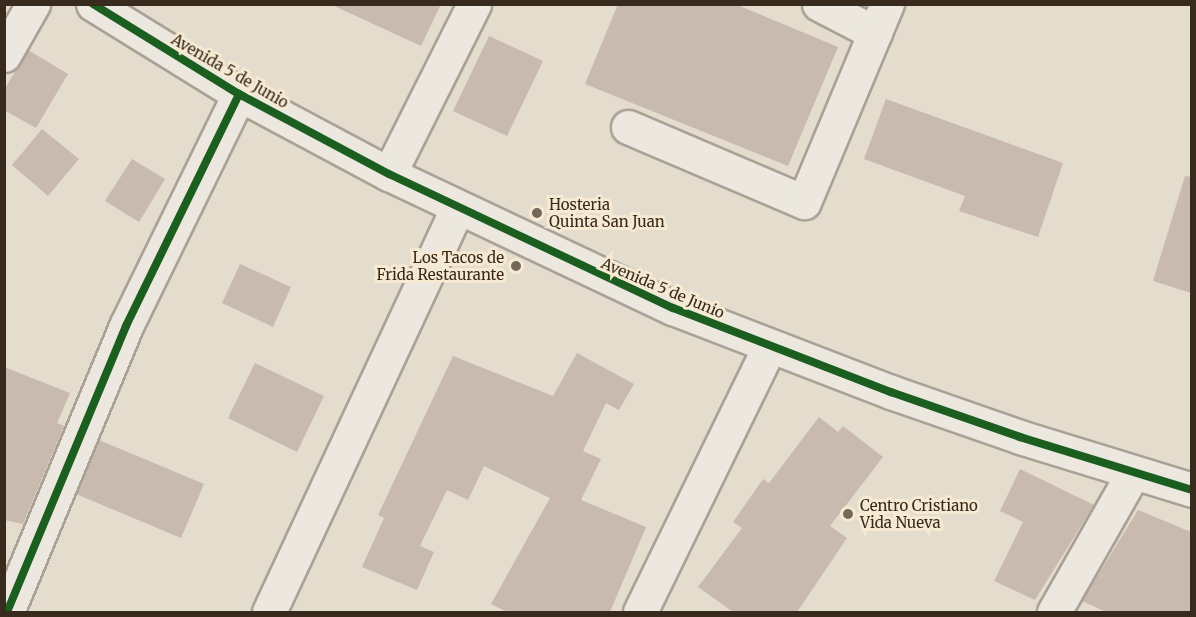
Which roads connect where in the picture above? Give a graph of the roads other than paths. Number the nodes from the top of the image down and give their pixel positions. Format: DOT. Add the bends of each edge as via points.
graph roads {
  1 [pos="33,4"];
  2 [pos="93,4"];
  3 [pos="474,4"];
  4 [pos="819,4"];
  5 [pos="881,19"];
  6 [pos="4,55"];
  7 [pos="239,94"];
  8 [pos="628,127"];
  9 [pos="389,174"];
  10 [pos="457,209"];
  11 [pos="769,347"];
  12 [pos="1133,473"];
  13 [pos="1191,489"];
  14 [pos="7,612"];
  15 [pos="269,612"];
  16 [pos="640,612"];
  17 [pos="1054,612"];
  1 -- 6 [label="street"];
  2 -- 7 [label="street, Avenida 5 de Junio"];
  3 -- 9 [label="street"];
  4 -- 5 [label="street"];
  5 -- 8 [label="street" via="804,202"];
  7 -- 9 [label="street, Avenida 5 de Junio"];
  7 -- 14 [label="street" via="126,326"];
  9 -- 10 [label="street, Avenida 5 de Junio"];
  10 -- 11 [label="street, Avenida 5 de Junio" via="673,308"];
  10 -- 15 [label="street"];
  11 -- 12 [label="street, Avenida 5 de Junio"];
  11 -- 16 [label="street"];
  12 -- 13 [label="street, Avenida 5 de Junio"];
  12 -- 17 [label="street"];
}
